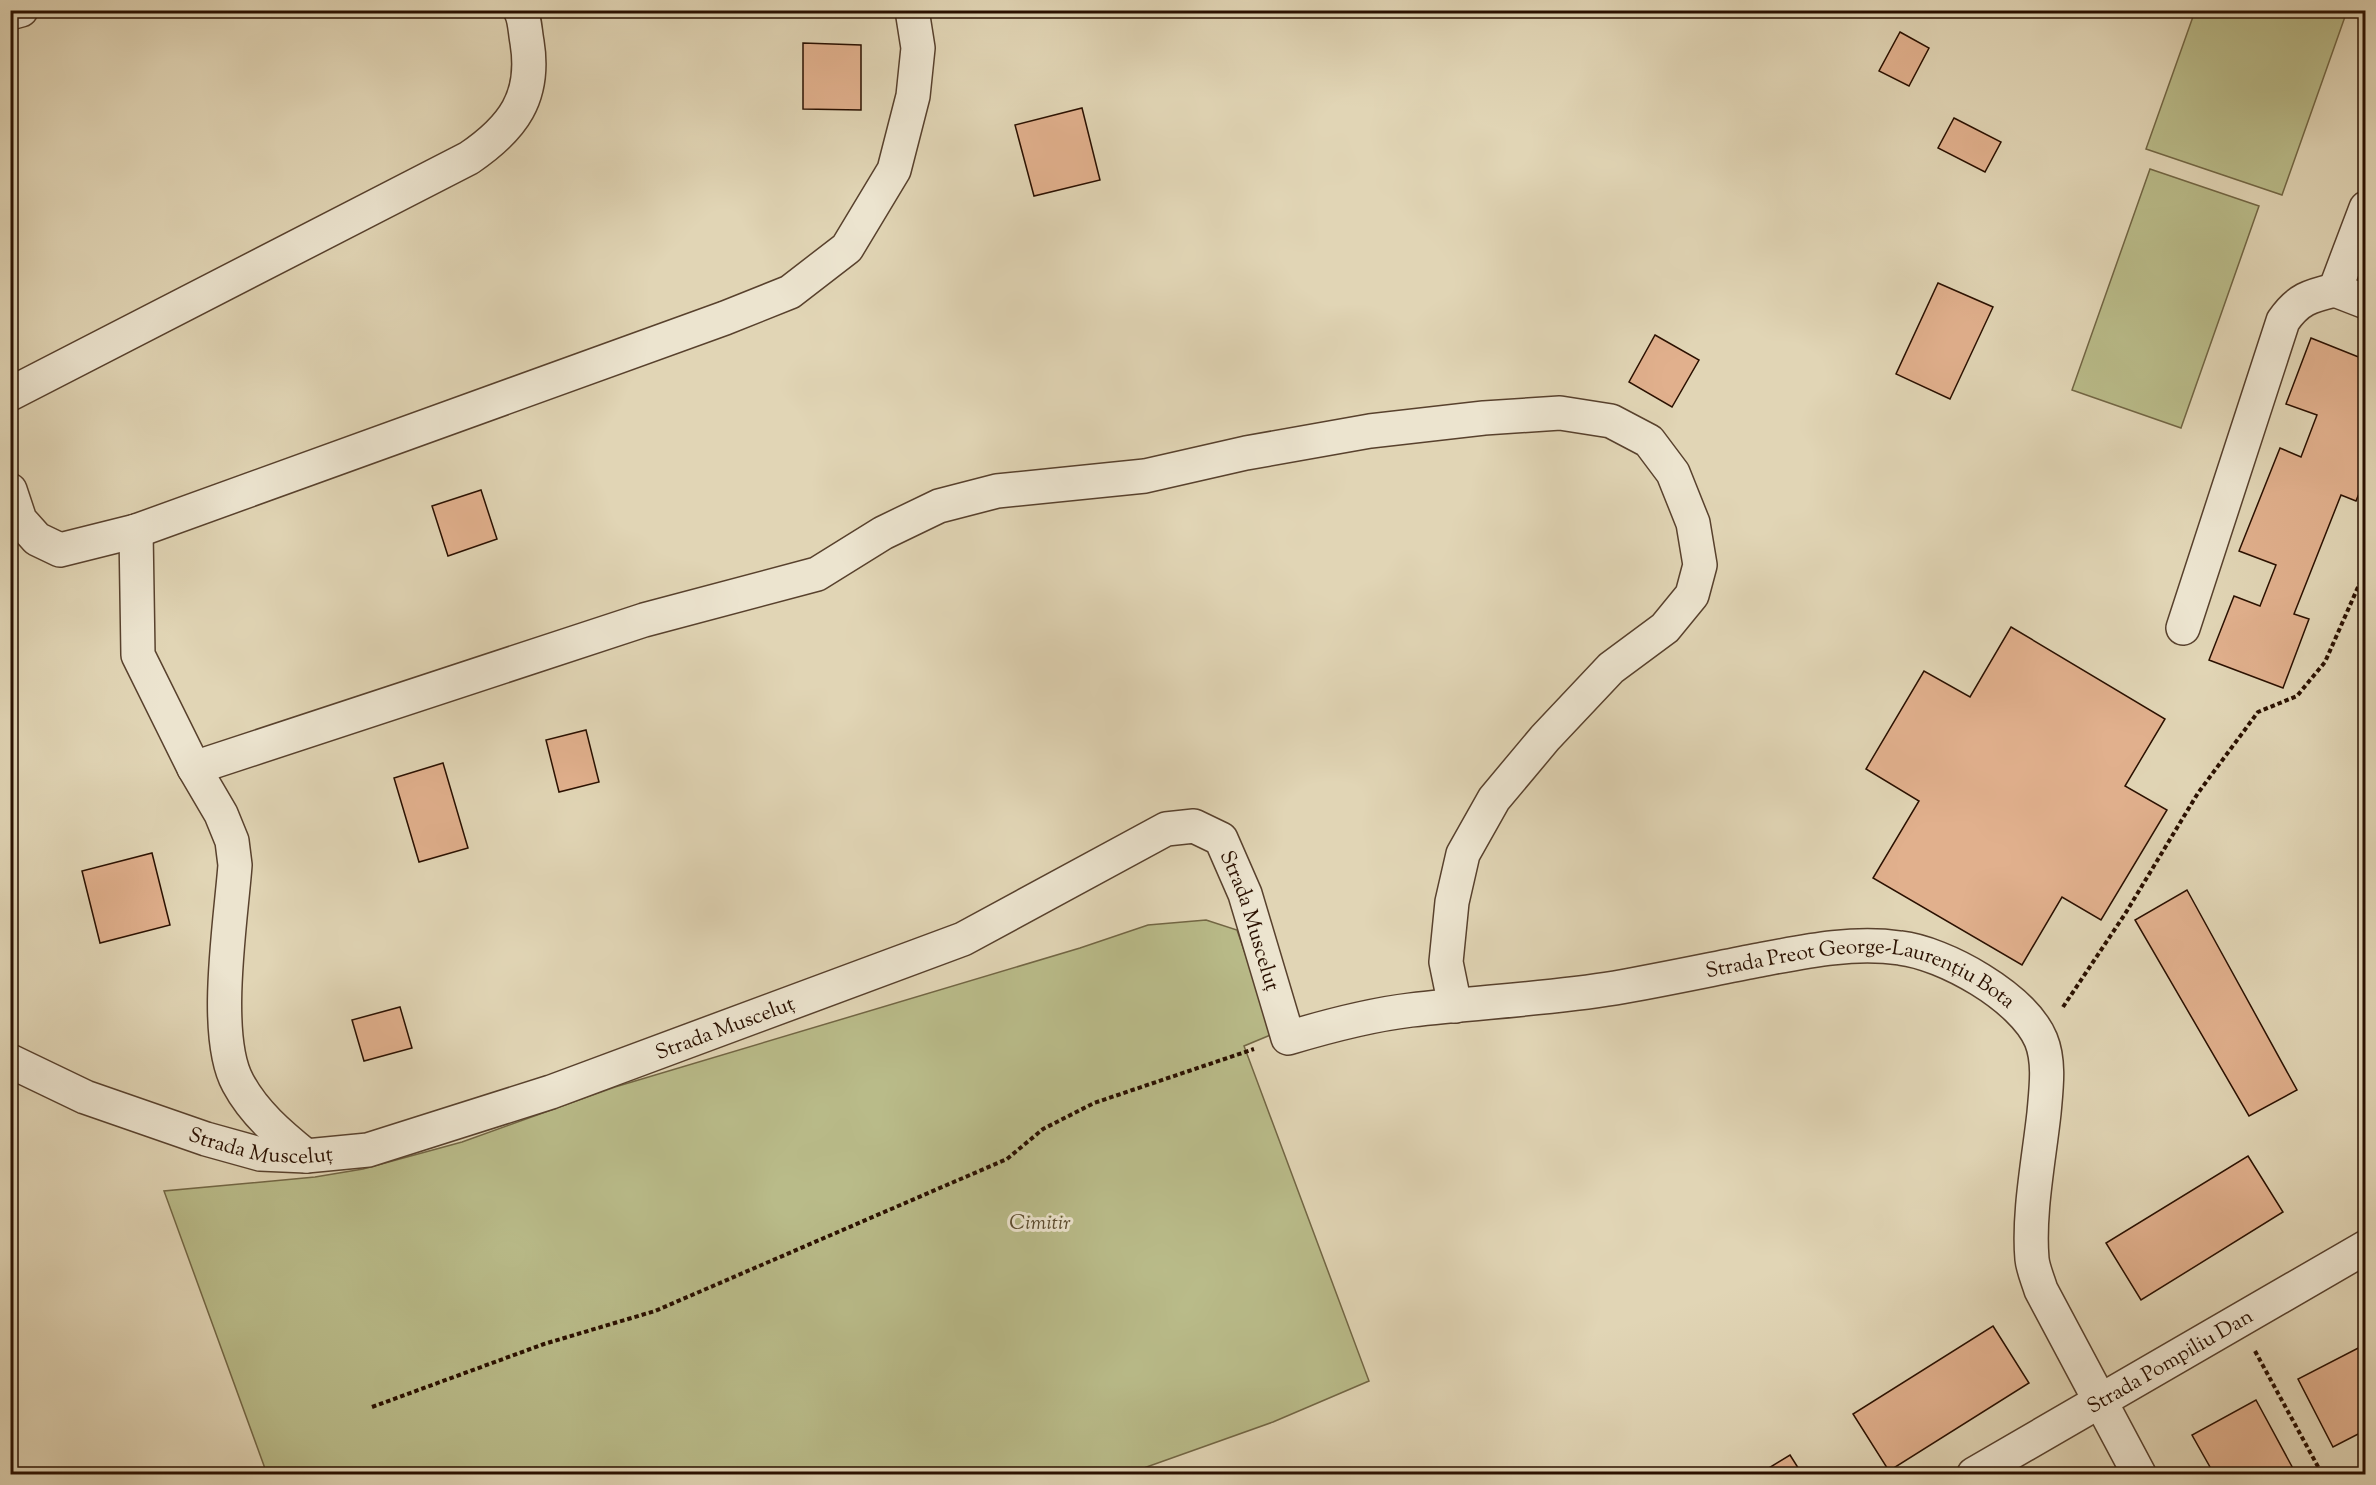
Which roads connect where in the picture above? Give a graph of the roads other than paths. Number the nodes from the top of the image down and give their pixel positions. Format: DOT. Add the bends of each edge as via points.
graph roads {
  1 [pos="21,10"];
  2 [pos="520,10"];
  3 [pos="912,10"];
  4 [pos="10,13"];
  5 [pos="2366,208"];
  6 [pos="2335,290"];
  7 [pos="2366,302"];
  8 [pos="10,394"];
  9 [pos="10,490"];
  10 [pos="136,531"];
  11 [pos="2183,628"];
  12 [pos="194,768"];
  13 [pos="1455,1006"];
  14 [pos="1288,1038"];
  15 [pos="10,1061"];
  16 [pos="306,1156"];
  17 [pos="2366,1246"];
  18 [pos="2100,1400"];
  19 [pos="1974,1474"];
  20 [pos="2139,1474"];
  1 -- 4 [label="street"];
  2 -- 8 [label="street" via="530,58 525,99 499,138 470,158"];
  3 -- 10 [label="street" via="918,48 913,96 894,170 847,248 790,292"];
  5 -- 6 [label="street"];
  6 -- 7 [label="street"];
  6 -- 11 [label="street" via="2293,306 2283,321"];
  9 -- 10 [label="street" via="20,520 37,539 60,550"];
  10 -- 12 [label="street" via="138,655"];
  12 -- 13 [label="street" via="644,620 817,574 883,533 939,506 997,491 1145,476 1347,435 1484,417 1560,413 1611,421 1649,441 1673,473 1693,523 1700,565 1692,595 1665,628 1611,668 1545,738 1489,808 1463,854 1452,902 1446,962"];
  12 -- 16 [label="street" via="221,814 232,841 235,865 224,1013 226,1048 237,1082 257,1111"];
  13 -- 14 [label="street, Strada Preot George-Laurențiu Bota" via="1344,1022"];
  13 -- 18 [label="street, Strada Preot George-Laurențiu Bota" via="1614,988 1857,945 1903,948 1961,968 1994,987 2024,1013 2041,1040 2046,1093 2032,1225 2032,1262 2041,1290"];
  14 -- 16 [label="street, Strada Musceluț" via="1245,894 1221,839 1194,826 1166,829 963,939 540,1096 368,1150"];
  15 -- 16 [label="street, Strada Musceluț" via="85,1097 206,1139 260,1154"];
  17 -- 18 [label="street, Strada Pompiliu Dan"];
  18 -- 19 [label="street, Strada Pompiliu Dan"];
  18 -- 20 [label="street, Strada Preot George-Laurențiu Bota"];
}
